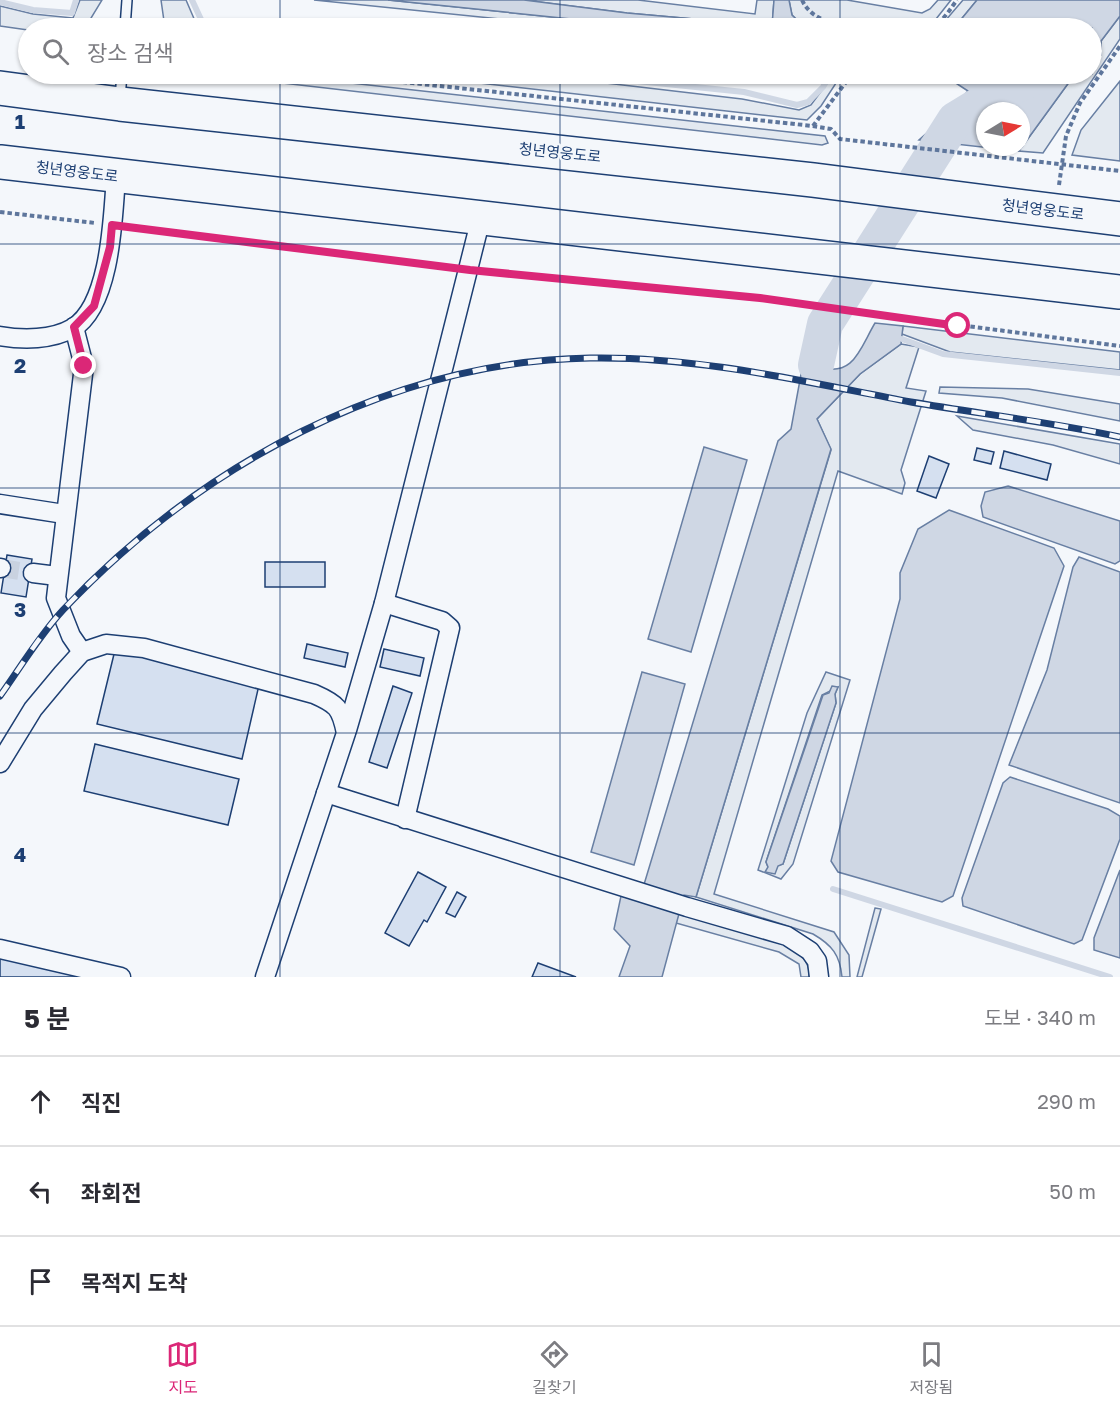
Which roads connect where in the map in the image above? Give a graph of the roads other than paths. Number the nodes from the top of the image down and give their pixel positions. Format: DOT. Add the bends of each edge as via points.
graph roads {
  1 [pos="127,0"];
  2 [pos="126,18"];
  3 [pos="0,88"];
  4 [pos="121,89"];
  5 [pos="0,162"];
  6 [pos="116,176"];
  7 [pos="481,218"];
  8 [pos="1120,219"];
  9 [pos="1120,292"];
  10 [pos="74,327"];
  11 [pos="0,336"];
  12 [pos="0,504"];
  13 [pos="64,514"];
  14 [pos="33,573"];
  15 [pos="57,576"];
  16 [pos="384,603"];
  17 [pos="82,652"];
  18 [pos="346,733"];
  19 [pos="0,764"];
  20 [pos="326,793"];
  21 [pos="405,819"];
  22 [pos="0,949"];
  23 [pos="121,977"];
  24 [pos="265,977"];
  25 [pos="819,977"];
  1 -- 2 [label="lane"];
  3 -- 4 [label="highway, 청년영웅도로"];
  4 -- 8 [label="highway, 청년영웅도로"];
  5 -- 6 [label="highway, 청년영웅도로"];
  6 -- 7 [label="highway, 청년영웅도로"];
  6 -- 10 [label="street" via="110,247 94,306"];
  7 -- 9 [label="highway, 청년영웅도로"];
  7 -- 16 [label="street"];
  10 -- 11 [label="street" via="46,337"];
  10 -- 13 [label="street" via="84,366"];
  12 -- 13 [label="street"];
  13 -- 15 [label="street"];
  14 -- 15 [label="street"];
  15 -- 17 [label="street" via="56,598"];
  16 -- 18 [label="street"];
  16 -- 21 [label="street" via="442,621 450,628"];
  17 -- 18 [label="street" via="106,644 144,648 314,694 333,702 342,713"];
  17 -- 19 [label="street" via="33,709"];
  18 -- 20 [label="street"];
  20 -- 21 [label="street"];
  20 -- 24 [label="street"];
  21 -- 25 [label="street" via="794,939 810,951 817,962"];
  22 -- 23 [label="street"];
}
